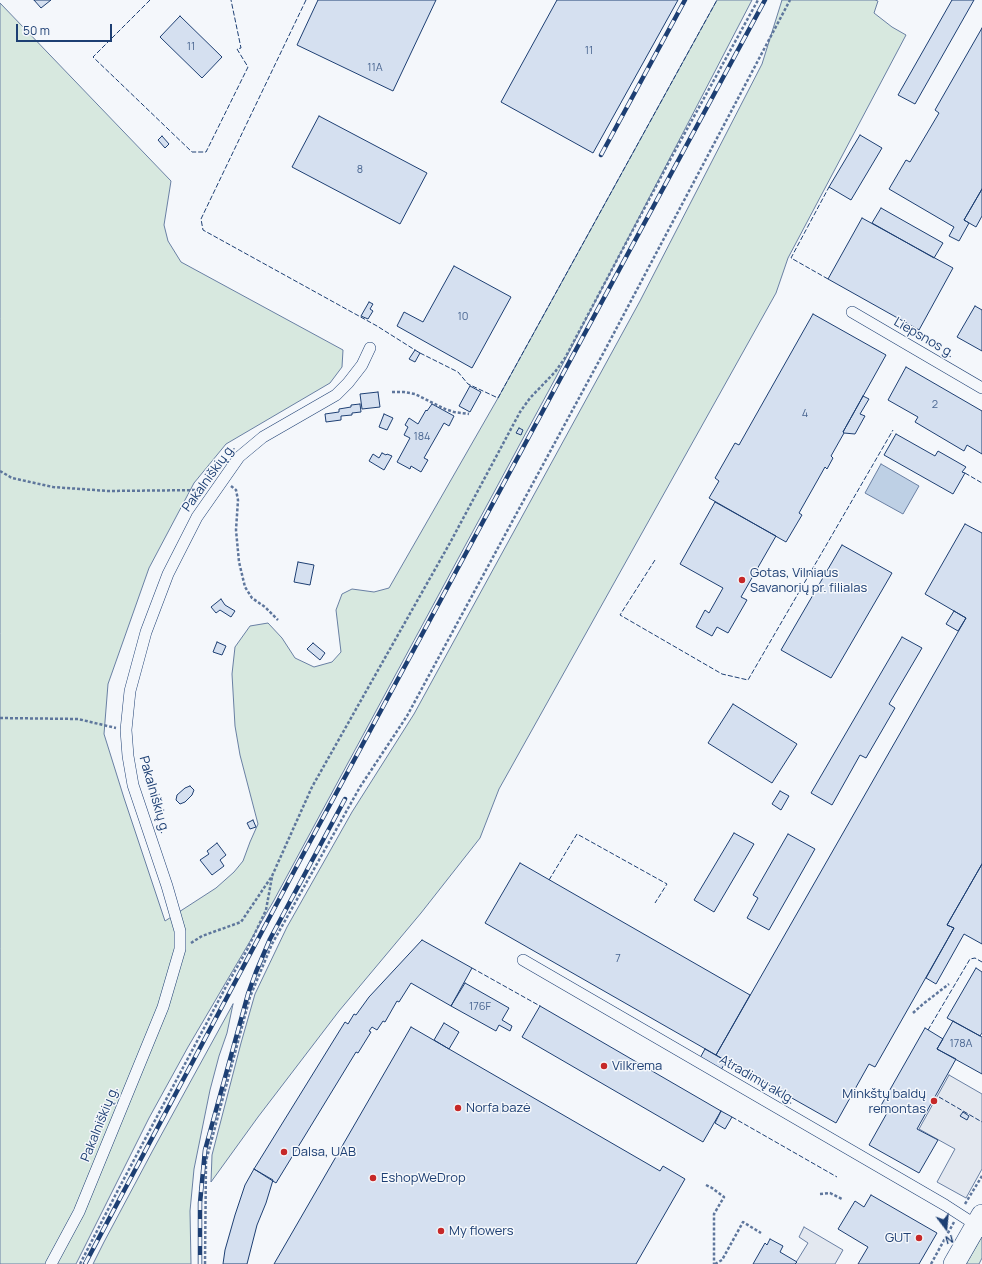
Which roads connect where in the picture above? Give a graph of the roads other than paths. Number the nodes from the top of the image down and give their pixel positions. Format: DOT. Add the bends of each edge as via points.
graph roads {
  1 [pos="852,312"];
  2 [pos="370,348"];
  3 [pos="982,388"];
  4 [pos="523,960"];
  5 [pos="979,1220"];
  6 [pos="51,1264"];
  7 [pos="954,1264"];
  1 -- 3 [label="street, Liepsnos g."];
  2 -- 6 [label="street, Pakalniškių g." via="362,365 336,395 263,437 239,457 197,517 168,574 148,625 130,691 126,730 128,756 133,785 178,923 180,949 163,1006 79,1212"];
  4 -- 5 [label="street, Atradimų aklg." via="945,1205"];
  5 -- 7 [label="highway"];
}
